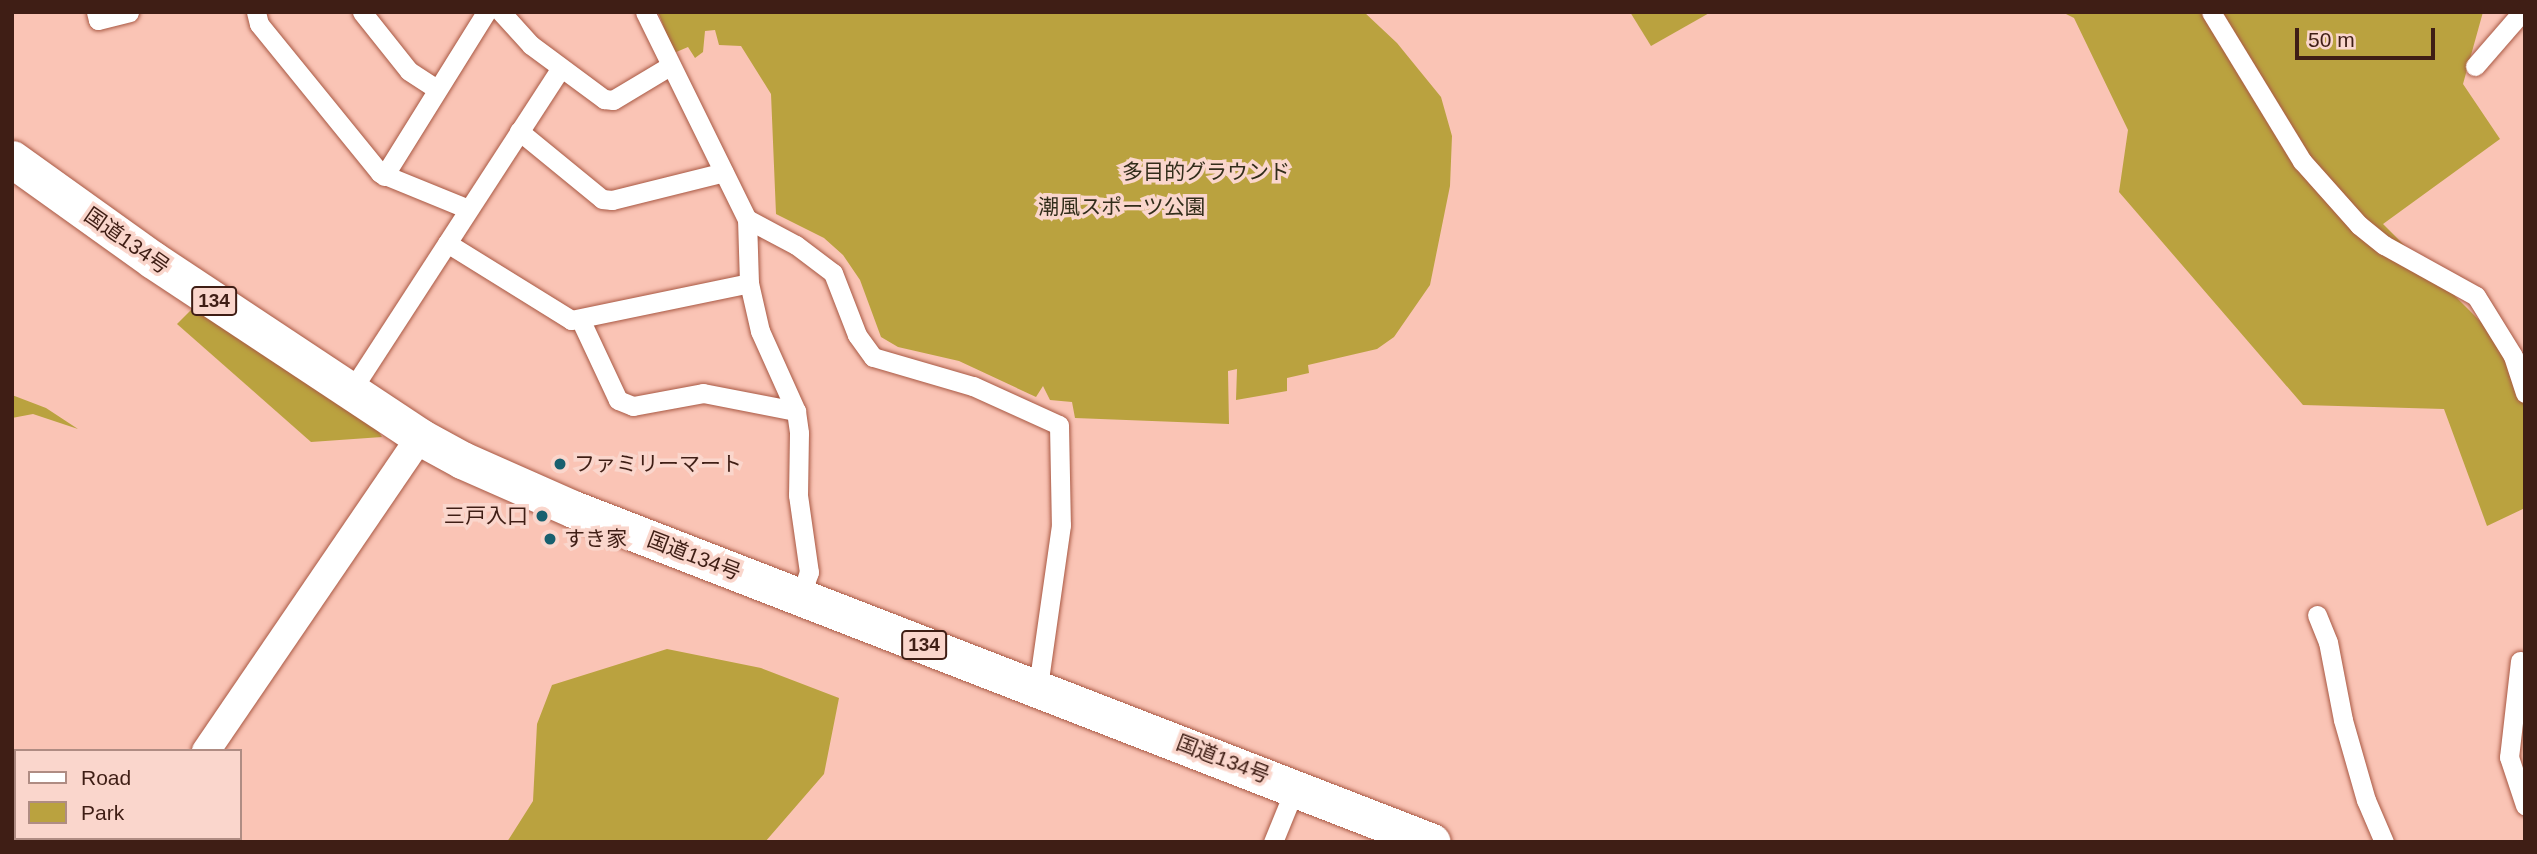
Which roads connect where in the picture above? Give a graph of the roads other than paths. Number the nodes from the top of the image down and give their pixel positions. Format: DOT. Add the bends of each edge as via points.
graph roads {
  1 [pos="96,12"];
  2 [pos="129,12"];
  3 [pos="256,12"];
  4 [pos="362,12"];
  5 [pos="486,12"];
  6 [pos="501,12"];
  7 [pos="645,12"];
  8 [pos="2211,12"];
  9 [pos="2522,12"];
  10 [pos="2475,65"];
  11 [pos="668,67"];
  12 [pos="560,69"];
  13 [pos="437,89"];
  14 [pos="519,131"];
  15 [pos="12,159"];
  16 [pos="724,172"];
  17 [pos="384,176"];
  18 [pos="468,209"];
  19 [pos="747,219"];
  20 [pos="447,243"];
  21 [pos="749,284"];
  22 [pos="581,321"];
  23 [pos="351,391"];
  24 [pos="2525,393"];
  25 [pos="796,411"];
  26 [pos="420,437"];
  27 [pos="800,597"];
  28 [pos="2317,615"];
  29 [pos="2520,661"];
  30 [pos="1038,687"];
  31 [pos="207,749"];
  32 [pos="1295,788"];
  33 [pos="2525,805"];
  34 [pos="1273,842"];
  35 [pos="1432,842"];
  36 [pos="2384,842"];
  1 -- 2 [label="street" via="98,20"];
  3 -- 17 [label="street" via="259,24"];
  4 -- 13 [label="street" via="409,71"];
  5 -- 13 [label="street"];
  6 -- 12 [label="street"];
  7 -- 11 [label="street"];
  8 -- 24 [label="street" via="2302,161 2359,225 2384,245 2476,296 2513,356"];
  9 -- 10 [label="street"];
  11 -- 12 [label="street" via="613,100 604,99"];
  11 -- 16 [label="street"];
  12 -- 14 [label="street"];
  13 -- 17 [label="street"];
  14 -- 16 [label="street" via="602,199"];
  14 -- 18 [label="street"];
  15 -- 23 [label="highway, 国道134号 / 134" via="153,260"];
  16 -- 19 [label="street"];
  17 -- 18 [label="street"];
  18 -- 20 [label="street"];
  19 -- 21 [label="street"];
  19 -- 30 [label="street" via="796,245 832,273 856,335 873,357 973,386 1059,425 1061,525"];
  20 -- 22 [label="street" via="571,320"];
  20 -- 23 [label="street"];
  21 -- 22 [label="street"];
  21 -- 25 [label="street" via="765,346"];
  22 -- 25 [label="street" via="618,400 633,406 703,393"];
  23 -- 26 [label="highway, 国道134号 / 134"];
  25 -- 27 [label="street" via="798,495 809,572"];
  26 -- 27 [label="highway, 国道134号 / 134" via="573,509"];
  26 -- 31 [label="street"];
  27 -- 30 [label="highway, 国道134号 / 134"];
  28 -- 36 [label="street" via="2328,642 2343,720 2366,800"];
  29 -- 33 [label="street" via="2509,757"];
  30 -- 32 [label="highway, 国道134号 / 134"];
  32 -- 34 [label="street"];
  32 -- 35 [label="highway, 国道134号 / 134"];
}
